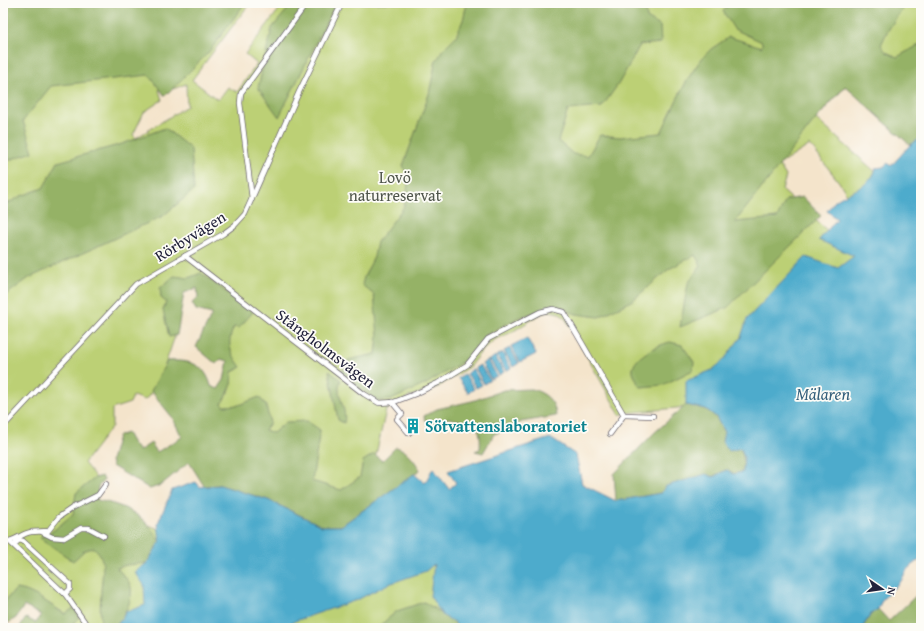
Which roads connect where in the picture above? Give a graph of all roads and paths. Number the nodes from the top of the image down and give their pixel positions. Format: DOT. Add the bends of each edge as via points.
graph roads {
  1 [pos="307,3"];
  2 [pos="342,3"];
  3 [pos="252,199"];
  4 [pos="185,256"];
  5 [pos="392,402"];
  6 [pos="624,415"];
  7 [pos="653,416"];
  8 [pos="3,427"];
  9 [pos="411,431"];
  10 [pos="610,434"];
  11 [pos="106,484"];
  12 [pos="42,532"];
  13 [pos="104,536"];
  14 [pos="3,542"];
  15 [pos="12,543"];
  16 [pos="65,594"];
  17 [pos="89,628"];
  1 -- 3 [label="street" via="241,93 240,103"];
  2 -- 3 [label="street, Rörbyvägen"];
  3 -- 4 [label="street, Rörbyvägen" via="245,214 235,225"];
  4 -- 5 [label="street, Stångholmsvägen" via="364,394 378,403"];
  4 -- 8 [label="street, Rörbyvägen" via="136,284"];
  5 -- 6 [label="street, Stångholmsvägen" via="438,384 467,365 488,339 540,312 553,309 564,312"];
  5 -- 9 [label="street" via="402,414 397,420 409,433"];
  6 -- 7 [label="street"];
  6 -- 10 [label="street"];
  11 -- 12 [label="street" via="98,495 72,508 59,517 48,531"];
  12 -- 13 [label="street" via="52,537 64,538 81,528 90,528"];
  12 -- 15 [label="street" via="33,531"];
  14 -- 15 [label="street"];
  15 -- 16 [label="street"];
  15 -- 16 [label="street" via="24,541 70,584 70,589"];
  16 -- 17 [label="street"];
}
